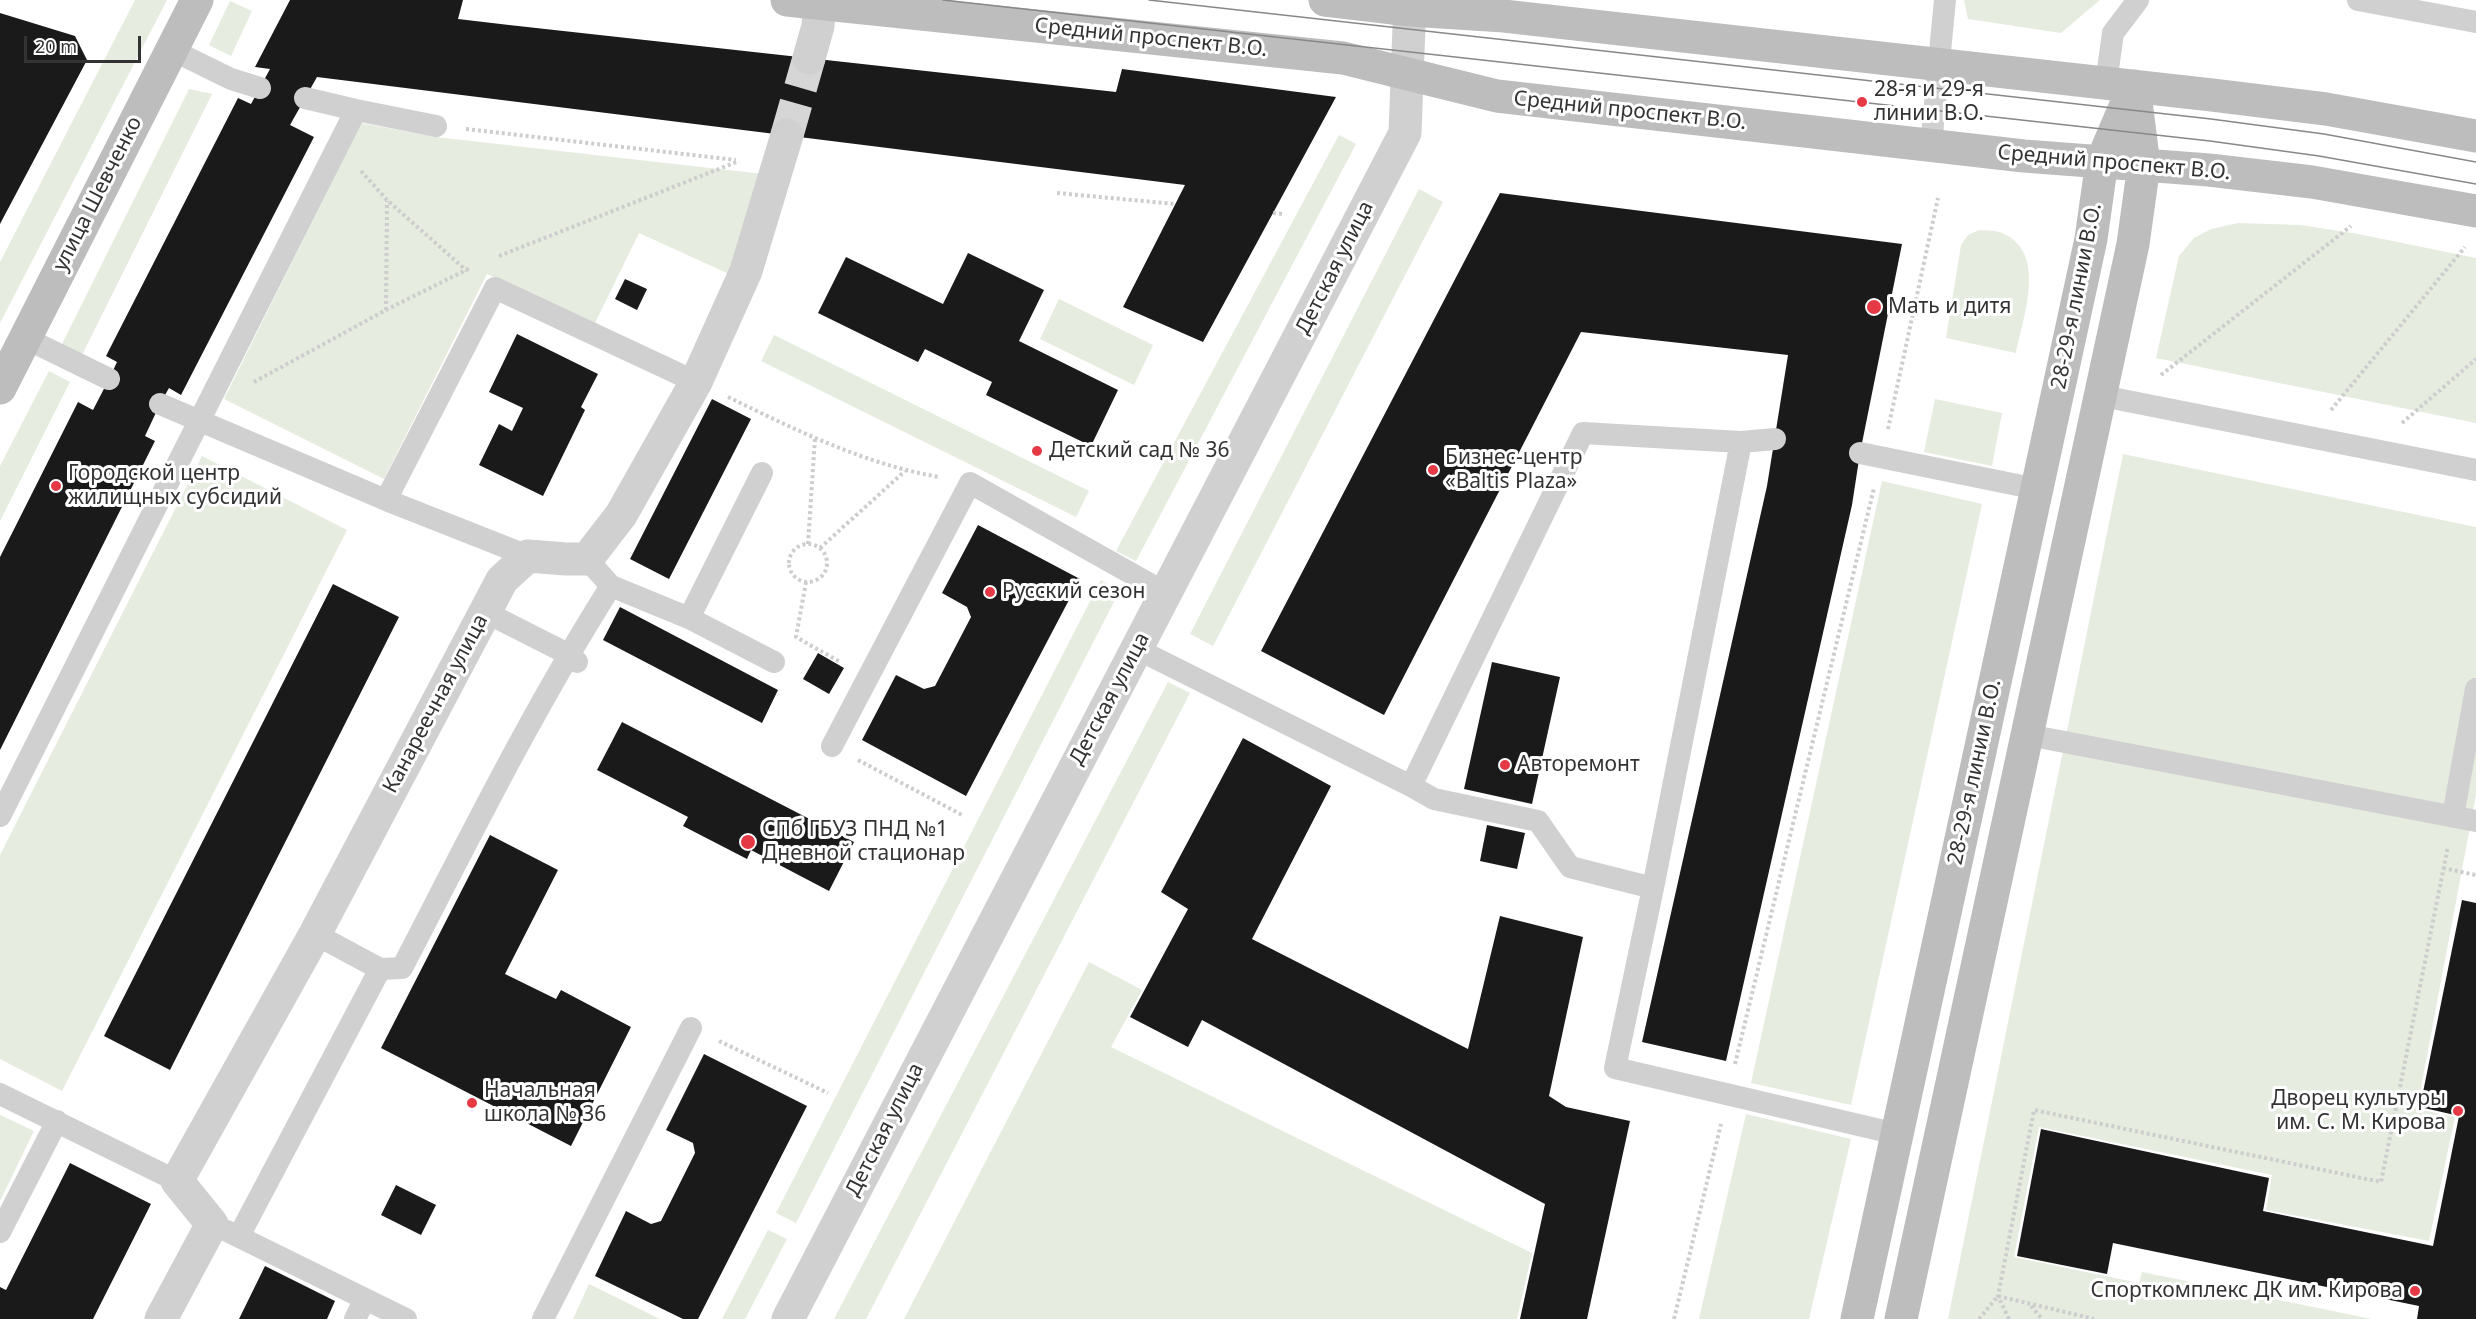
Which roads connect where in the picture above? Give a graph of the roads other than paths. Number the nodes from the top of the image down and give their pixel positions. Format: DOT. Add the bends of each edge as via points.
graph roads {
  1 [pos="197,0"];
  2 [pos="787,0"];
  3 [pos="1325,0"];
  4 [pos="1945,0"];
  5 [pos="2138,0"];
  6 [pos="2358,0"];
  7 [pos="820,2"];
  8 [pos="2393,3"];
  9 [pos="1410,5"];
  10 [pos="2426,7"];
  11 [pos="2474,14"];
  12 [pos="172,50"];
  13 [pos="809,58"];
  14 [pos="1938,64"];
  15 [pos="1407,74"];
  16 [pos="2120,85"];
  17 [pos="260,88"];
  18 [pos="305,98"];
  19 [pos="357,110"];
  20 [pos="436,126"];
  21 [pos="2476,136"];
  22 [pos="1931,145"];
  23 [pos="783,151"];
  24 [pos="2102,162"];
  25 [pos="2144,165"];
  26 [pos="2476,211"];
  27 [pos="25,338"];
  28 [pos="109,379"];
  29 [pos="696,382"];
  30 [pos="0,388"];
  31 [pos="2115,398"];
  32 [pos="160,404"];
  33 [pos="202,421"];
  34 [pos="1775,439"];
  35 [pos="1741,442"];
  36 [pos="1871,456"];
  37 [pos="2476,470"];
  38 [pos="762,473"];
  39 [pos="2037,489"];
  40 [pos="386,500"];
  41 [pos="528,556"];
  42 [pos="586,559"];
  43 [pos="611,586"];
  44 [pos="1166,593"];
  45 [pos="485,612"];
  46 [pos="689,618"];
  47 [pos="1137,649"];
  48 [pos="572,658"];
  49 [pos="774,662"];
  50 [pos="2476,689"];
  51 [pos="2028,735"];
  52 [pos="832,746"];
  53 [pos="1411,786"];
  54 [pos="0,816"];
  55 [pos="2453,816"];
  56 [pos="2476,821"];
  57 [pos="1653,888"];
  58 [pos="315,934"];
  59 [pos="380,969"];
  60 [pos="691,1028"];
  61 [pos="0,1094"];
  62 [pos="57,1121"];
  63 [pos="1897,1134"];
  64 [pos="177,1181"];
  65 [pos="226,1230"];
  66 [pos="0,1232"];
  67 [pos="365,1299"];
  68 [pos="161,1319"];
  69 [pos="355,1319"];
  70 [pos="406,1319"];
  71 [pos="543,1319"];
  72 [pos="788,1319"];
  73 [pos="1857,1319"];
  74 [pos="1901,1319"];
  1 -- 12 [label="street, улица Шевченко"];
  2 -- 7 [label="street, Средний проспект В.О."];
  3 -- 9 [label="street"];
  4 -- 14 [label="lane"];
  5 -- 16 [label="lane" via="2113,33"];
  6 -- 8 [label="lane"];
  7 -- 13 [label="street"];
  7 -- 15 [label="street, Средний проспект В.О." via="1343,58"];
  8 -- 10 [label="lane"];
  9 -- 14 [label="street"];
  9 -- 15 [label="street, Детская улица"];
  10 -- 11 [label="lane"];
  12 -- 17 [label="lane" via="231,79"];
  12 -- 27 [label="street, улица Шевченко"];
  14 -- 16 [label="street"];
  14 -- 22 [label="lane"];
  15 -- 22 [label="street, Средний проспект В.О." via="1497,96"];
  15 -- 44 [label="street, Детская улица" via="1405,133"];
  16 -- 21 [label="street" via="2326,109"];
  16 -- 24 [label="street, 28-29-я линии В.О."];
  16 -- 25 [label="street, 28-29-я линии В.О."];
  18 -- 19 [label="lane"];
  19 -- 20 [label="lane"];
  19 -- 33 [label="lane"];
  22 -- 24 [label="street, Средний проспект В.О."];
  23 -- 29 [label="street" via="746,271"];
  24 -- 25 [label="street, Средний проспект В.О."];
  24 -- 39 [label="street, 28-29-я линии В.О." via="2091,238"];
  25 -- 26 [label="street, Средний проспект В.О." via="2312,182"];
  25 -- 31 [label="street, 28-29-я линии В.О."];
  27 -- 28 [label="lane"];
  27 -- 30 [label="street, улица Шевченко"];
  29 -- 40 [label="lane" via="495,288"];
  29 -- 42 [label="street" via="621,514"];
  31 -- 37 [label="lane"];
  31 -- 51 [label="street, 28-29-я линии В.О."];
  32 -- 33 [label="lane"];
  33 -- 40 [label="lane"];
  33 -- 54 [label="lane"];
  34 -- 35 [label="lane"];
  35 -- 53 [label="lane" via="1583,433"];
  35 -- 57 [label="lane"];
  36 -- 39 [label="lane"];
  38 -- 46 [label="lane"];
  39 -- 63 [label="street, 28-29-я линии В.О."];
  40 -- 41 [label="lane"];
  41 -- 42 [label="street"];
  41 -- 45 [label="street, Канареечная улица" via="502,580"];
  42 -- 43 [label="lane"];
  43 -- 46 [label="lane"];
  43 -- 48 [label="lane"];
  44 -- 47 [label="street, Детская улица"];
  44 -- 52 [label="lane" via="969,483"];
  45 -- 48 [label="lane"];
  45 -- 58 [label="street, Канареечная улица"];
  46 -- 49 [label="lane"];
  47 -- 53 [label="lane"];
  47 -- 72 [label="street, Детская улица"];
  48 -- 59 [label="lane" via="402,968"];
  50 -- 55 [label="lane"];
  51 -- 55 [label="lane"];
  51 -- 74 [label="street, 28-29-я линии В.О."];
  53 -- 57 [label="lane" via="1434,799 1538,821 1570,867"];
  55 -- 56 [label="lane"];
  57 -- 63 [label="lane" via="1615,1068"];
  58 -- 59 [label="lane"];
  58 -- 64 [label="street, Канареечная улица"];
  59 -- 65 [label="lane"];
  60 -- 71 [label="lane"];
  61 -- 62 [label="lane"];
  62 -- 64 [label="lane"];
  62 -- 66 [label="lane"];
  63 -- 73 [label="street, 28-29-я линии В.О."];
  64 -- 65 [label="street"];
  65 -- 67 [label="lane"];
  65 -- 68 [label="street"];
  67 -- 69 [label="lane"];
  67 -- 70 [label="lane"];
}
